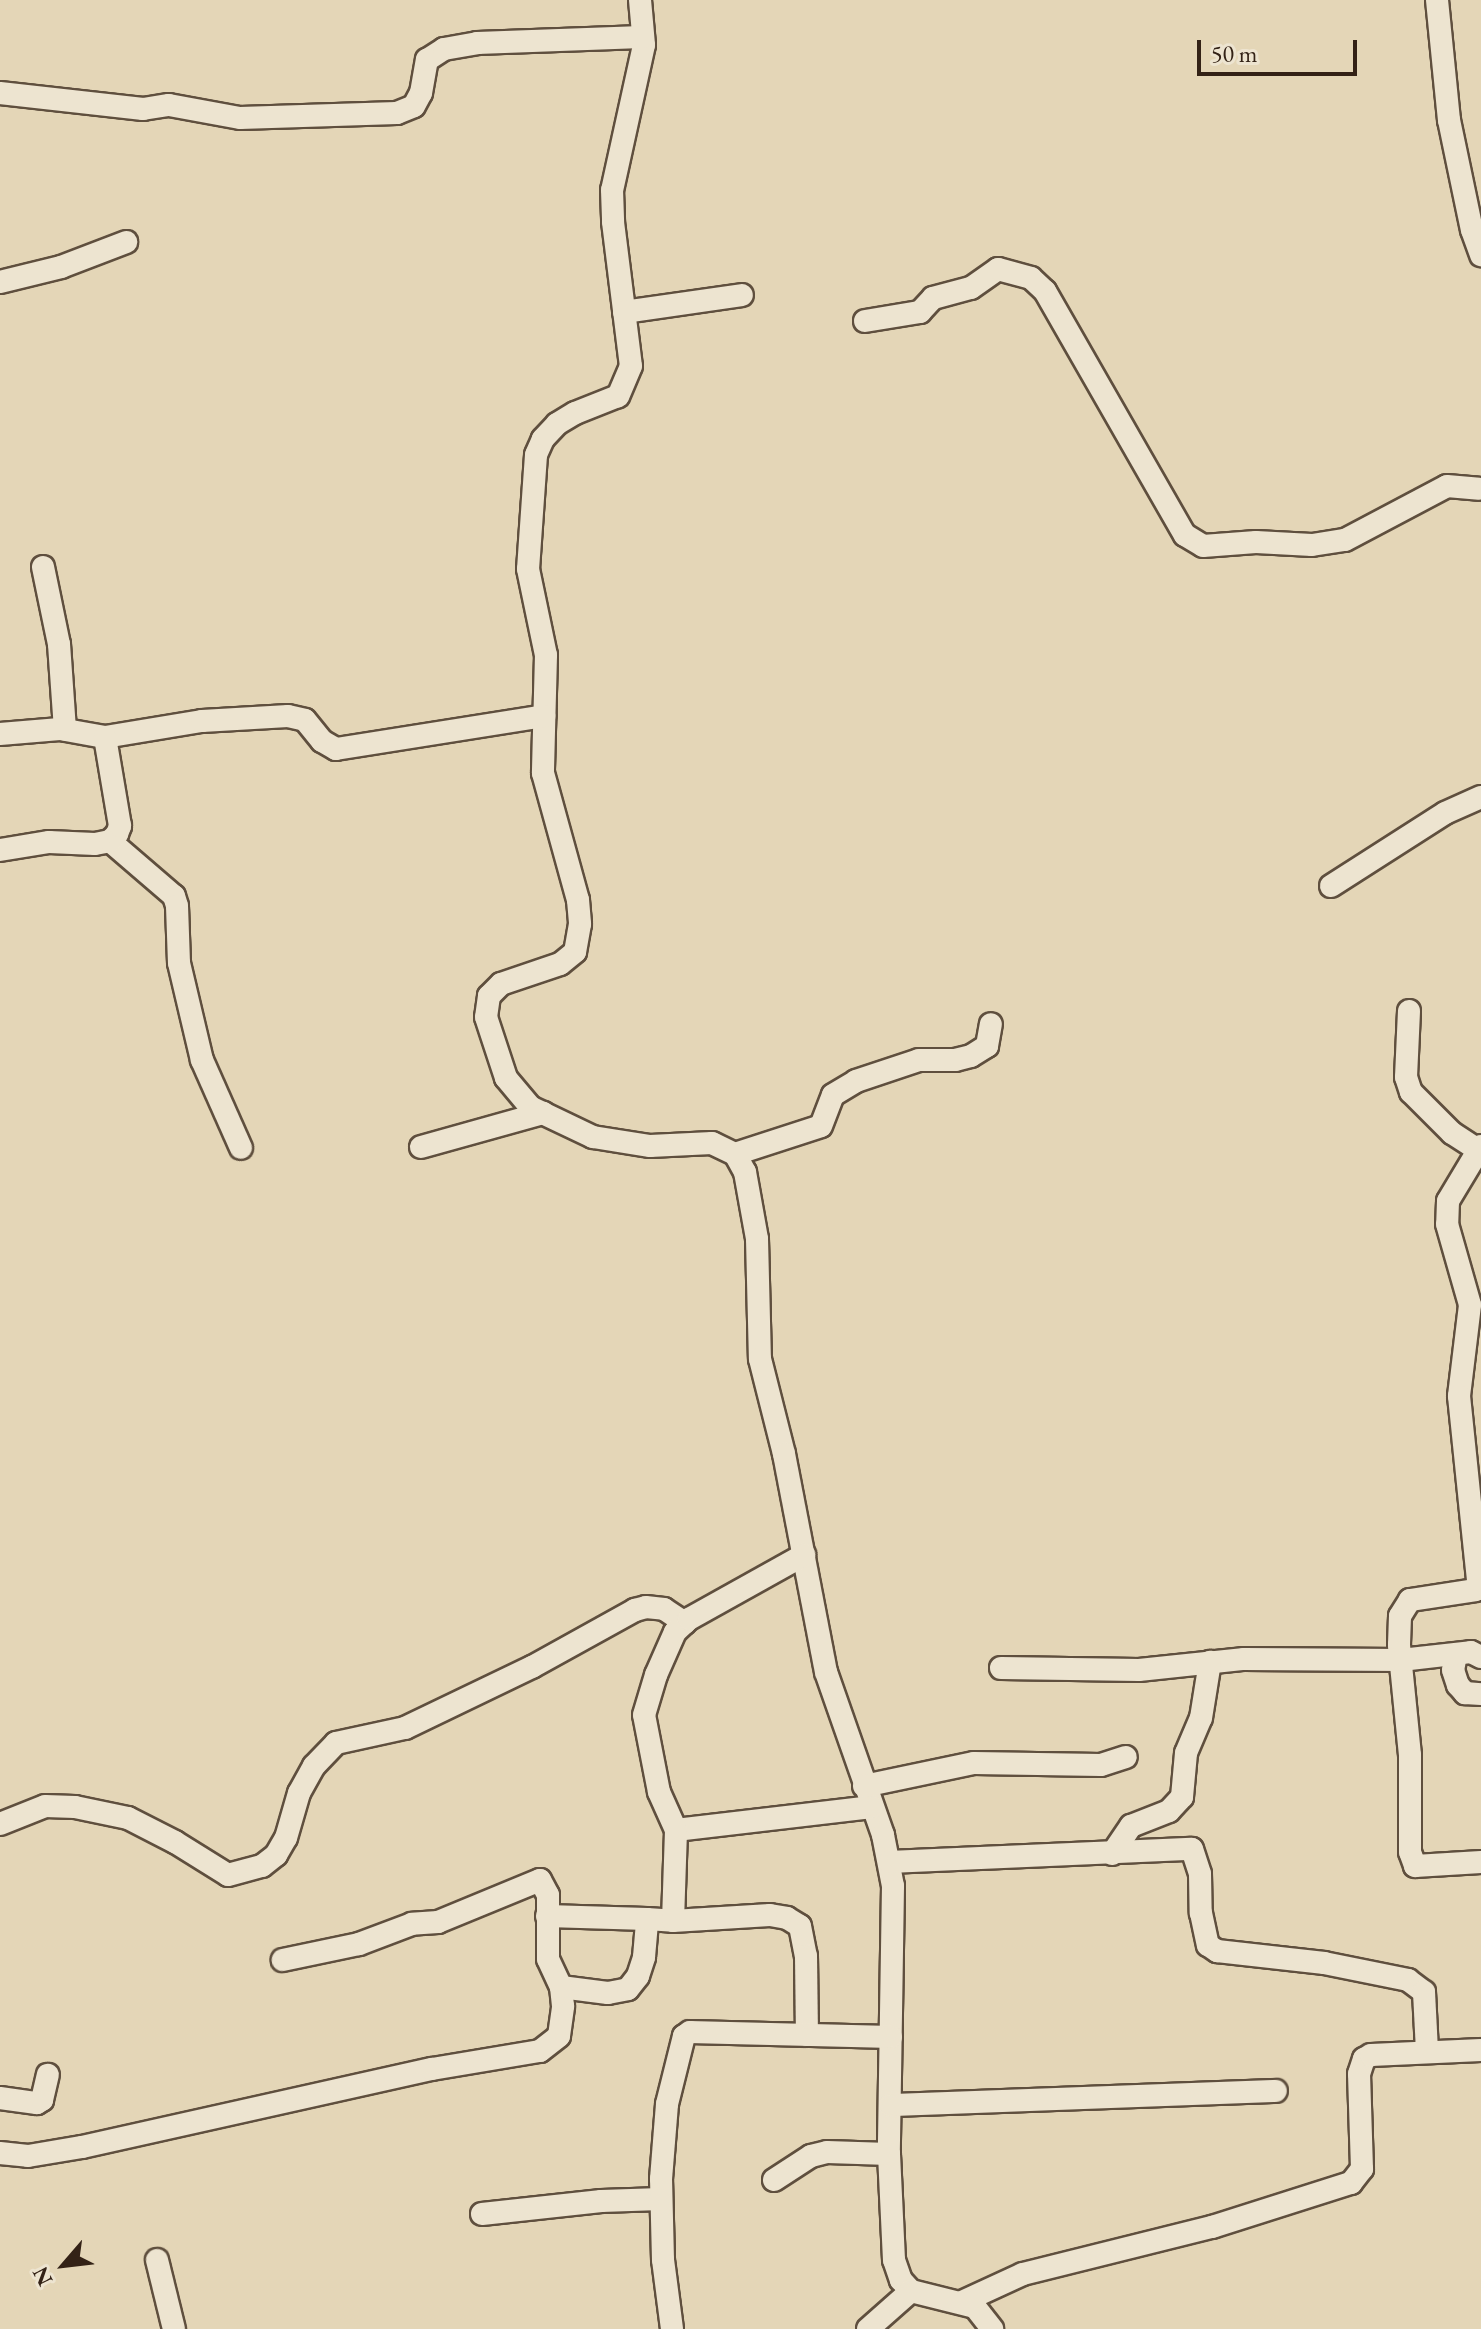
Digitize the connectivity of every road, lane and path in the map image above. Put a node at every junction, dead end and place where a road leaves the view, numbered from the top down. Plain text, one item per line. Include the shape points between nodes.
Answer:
1 (640, 0) edge
2 (1437, 0) edge
3 (642, 37) junction
4 (0, 93) edge
5 (126, 242) dead end
6 (1481, 255) edge
7 (0, 282) edge
8 (742, 295) dead end
9 (624, 312) junction
10 (865, 321) dead end
11 (1480, 484) edge
12 (43, 567) dead end
13 (544, 716) junction
14 (65, 730) junction
15 (0, 734) edge
16 (105, 737) junction
17 (1481, 797) edge
18 (110, 841) junction
19 (0, 850) edge
20 (1331, 886) dead end
21 (1409, 1011) dead end
22 (991, 1024) dead end
23 (543, 1113) junction
24 (421, 1147) dead end
25 (241, 1148) dead end
26 (1479, 1148) edge
27 (735, 1154) junction
28 (804, 1555) junction
29 (1478, 1594) edge
30 (685, 1623) junction
31 (1456, 1655) junction
32 (1481, 1657) edge
33 (1401, 1660) junction
34 (1210, 1662) junction
35 (1001, 1668) dead end
36 (1481, 1694) edge
37 (1126, 1757) dead end
38 (868, 1796) junction
39 (0, 1824) edge
40 (676, 1830) junction
41 (1112, 1854) junction
42 (889, 1862) junction
43 (1481, 1862) edge
44 (547, 1916) junction
45 (647, 1919) junction
46 (673, 1921) junction
47 (283, 1960) dead end
48 (561, 1987) junction
49 (807, 2035) junction
50 (891, 2037) junction
51 (1481, 2050) edge
52 (1427, 2051) junction
53 (48, 2075) dead end
54 (1276, 2091) dead end
55 (0, 2098) edge
56 (891, 2105) junction
57 (0, 2153) edge
58 (889, 2154) junction
59 (774, 2180) dead end
60 (661, 2199) junction
61 (482, 2214) dead end
62 (157, 2260) dead end
63 (911, 2291) junction
64 (962, 2302) junction
65 (174, 2329) edge
66 (672, 2329) edge
67 (868, 2329) edge
68 (992, 2329) edge

1 - 3 street
2 - 6 street via 1449,120
3 - 4 street via 444,49 427,60 414,106 397,113 240,118 169,105 143,109
3 - 9 street via 612,190
5 - 7 street via 61,267
8 - 9 street
9 - 13 street via 631,366 618,396 557,424 536,455 528,569 546,655
10 - 11 street via 920,312 933,298 971,288 998,269 1031,278 1045,291 1185,535 1203,546 1345,540 1447,486
12 - 14 street via 59,644
13 - 16 street via 350,748 328,746 305,720 288,716 202,721
13 - 23 street via 543,773 578,900 578,938 575,952 560,964 501,984 489,996 486,1017 506,1078 518,1096
14 - 15 street
14 - 16 street
16 - 18 street via 120,826
17 - 20 street via 1445,813
18 - 19 street
18 - 25 street via 174,896 179,963 202,1060
21 - 26 street via 1406,1077 1411,1092 1452,1133
22 - 27 street via 987,1046 971,1056 919,1060 856,1081 833,1095 821,1126
23 - 24 street
23 - 27 street via 593,1137 650,1146 712,1143
26 - 29 street via 1448,1201 1447,1224 1470,1305 1459,1396
27 - 28 street via 745,1172 756,1229 758,1349
28 - 30 street
28 - 38 street via 826,1672
29 - 33 street via 1410,1600 1400,1616
30 - 39 street via 664,1609 635,1610 405,1728 336,1743 314,1766 299,1793 286,1838 262,1866 228,1875 128,1818 75,1807 45,1806
30 - 40 street via 662,1658 644,1715 659,1792
31 - 32 street via 1471,1652
31 - 33 street
31 - 36 street via 1458,1685 1465,1693
33 - 34 street
33 - 43 street via 1410,1755 1410,1852 1415,1866
34 - 35 street via 1139,1670
34 - 41 street via 1201,1718 1186,1753 1182,1797 1169,1811 1131,1826
37 - 38 street via 1101,1765 974,1763
38 - 40 street
38 - 42 street
40 - 46 street
41 - 42 street
41 - 52 street via 1192,1849 1208,1945 1217,1951 1324,1963 1418,1986 1424,1992
42 - 50 street via 894,1917
44 - 45 street
44 - 47 street via 548,1895 543,1883 535,1880 438,1922 412,1924 359,1944
44 - 48 street via 548,1959
45 - 46 street
45 - 48 street via 644,1957 628,1989 608,1993
46 - 49 street via 770,1915 800,1926 806,1956
48 - 57 street via 559,2036 540,2051 432,2069 82,2147 28,2156
49 - 50 street
49 - 60 street via 684,2036 667,2104
50 - 56 street
51 - 52 street
52 - 64 street via 1371,2055 1362,2063 1362,2169 1351,2183 1212,2227 1023,2274
53 - 55 street via 37,2103
54 - 56 street
56 - 58 street
58 - 59 street via 827,2152
58 - 63 street via 891,2243 898,2273
60 - 61 street
60 - 66 street
62 - 65 street
63 - 64 street
63 - 67 street
64 - 68 street via 982,2312

